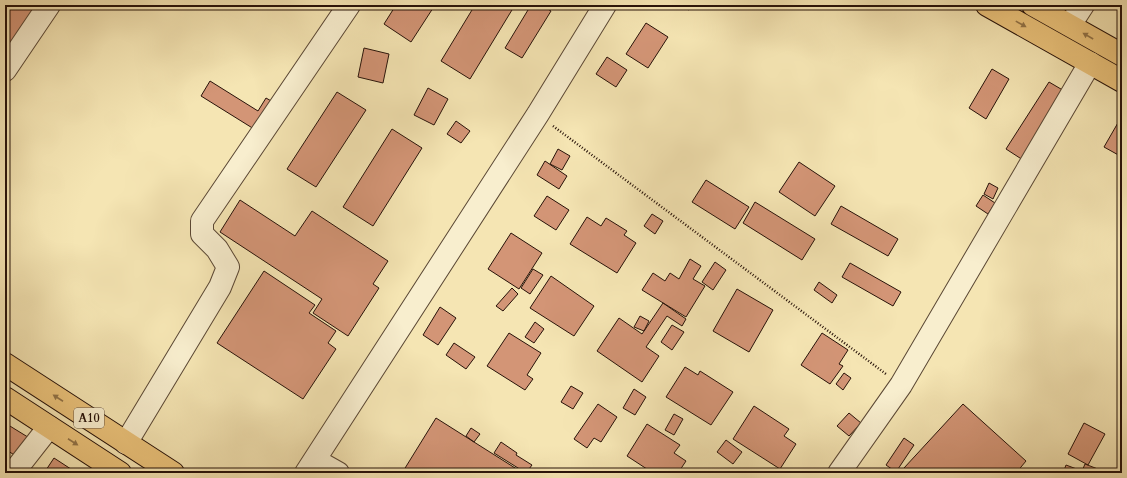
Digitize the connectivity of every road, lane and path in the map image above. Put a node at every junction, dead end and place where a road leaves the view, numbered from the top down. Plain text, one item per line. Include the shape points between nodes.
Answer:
1 (50, 5) edge
2 (349, 5) edge
3 (605, 5) edge
4 (987, 5) edge
5 (1033, 5) edge
6 (1083, 5) edge
7 (1070, 25) junction
8 (1122, 55) edge
9 (1090, 63) junction
10 (5, 70) edge
11 (1122, 81) edge
12 (538, 114) junction
13 (5, 364) edge
14 (901, 385) junction
15 (5, 398) edge
16 (49, 427) junction
17 (126, 443) junction
18 (311, 466) edge
19 (13, 473) edge
20 (120, 473) edge
21 (172, 473) edge
22 (338, 473) edge
23 (839, 473) edge

1 - 10 street
2 - 17 street via 202,222 202,234 217,249 228,267 220,287
3 - 12 street
4 -> 9 main road
5 - 7 main road
6 - 7 street
8 -> 7 main road
9 - 11 main road
9 - 14 street
12 - 14 path
12 - 18 street
17 -> 13 main road, A10
14 - 23 street
15 - 16 main road, A10
16 - 19 street
16 -> 20 main road, A10
17 - 21 main road, A10
18 - 22 street

